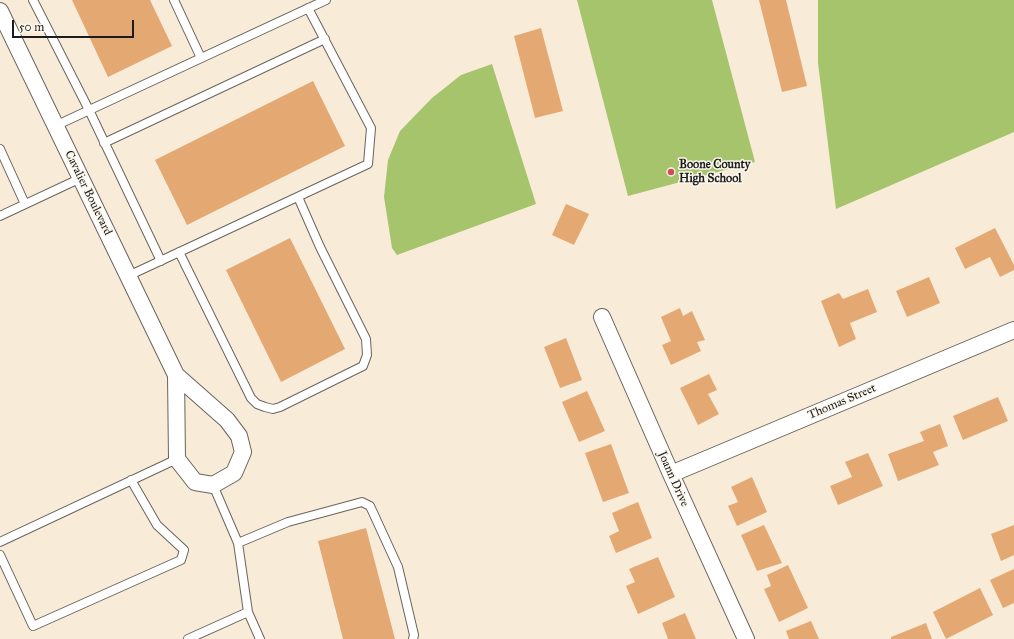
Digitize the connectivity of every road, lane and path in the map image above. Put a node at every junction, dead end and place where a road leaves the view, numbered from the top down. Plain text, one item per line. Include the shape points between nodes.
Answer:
1 (33, 0) edge
2 (174, 0) edge
3 (326, 0) edge
4 (308, 8) junction
5 (1, 16) edge
6 (325, 39) junction
7 (201, 58) junction
8 (88, 110) junction
9 (55, 126) junction
10 (104, 143) junction
11 (0, 149) edge
12 (3, 162) edge
13 (81, 178) junction
14 (298, 197) junction
15 (25, 204) junction
16 (0, 216) edge
17 (179, 252) junction
18 (161, 261) junction
19 (128, 276) junction
20 (602, 318) dead end
21 (1014, 330) edge
22 (176, 375) junction
23 (177, 458) junction
24 (671, 474) junction
25 (131, 480) junction
26 (213, 485) junction
27 (0, 542) edge
28 (238, 543) junction
29 (0, 555) edge
30 (248, 612) junction
31 (188, 639) edge
32 (260, 639) edge
33 (413, 639) edge
34 (746, 639) edge

1 - 8 lane
2 - 7 lane
3 - 4 lane
4 - 6 lane
4 - 7 lane
5 - 9 street, Cavalier Boulevard
6 - 10 lane
6 - 14 lane via 371,128 368,164
7 - 8 lane
8 - 9 lane
8 - 10 lane
9 - 13 street, Cavalier Boulevard
10 - 18 lane
11 - 12 lane
12 - 15 lane
13 - 15 lane
13 - 19 street, Cavalier Boulevard
14 - 17 lane
14 - 17 lane via 366,339 367,355 363,366 280,407 265,407 251,398
15 - 16 lane
17 - 18 lane
18 - 19 lane
19 - 22 street, Cavalier Boulevard
20 - 24 street, Joann Drive
21 - 24 street, Thomas Street
22 - 23 street, Cavalier Boulevard
22 - 26 street, Cavalier Boulevard via 227,420 239,436 243,452 234,473
23 - 25 lane
23 - 26 street via 195,482
24 - 34 street, Joann Drive
25 - 27 lane
25 - 29 lane via 157,525 184,550 181,560 33,626
26 - 28 lane
28 - 30 lane
28 - 33 lane via 288,522 362,502 370,506 398,568
30 - 31 lane
30 - 32 lane

